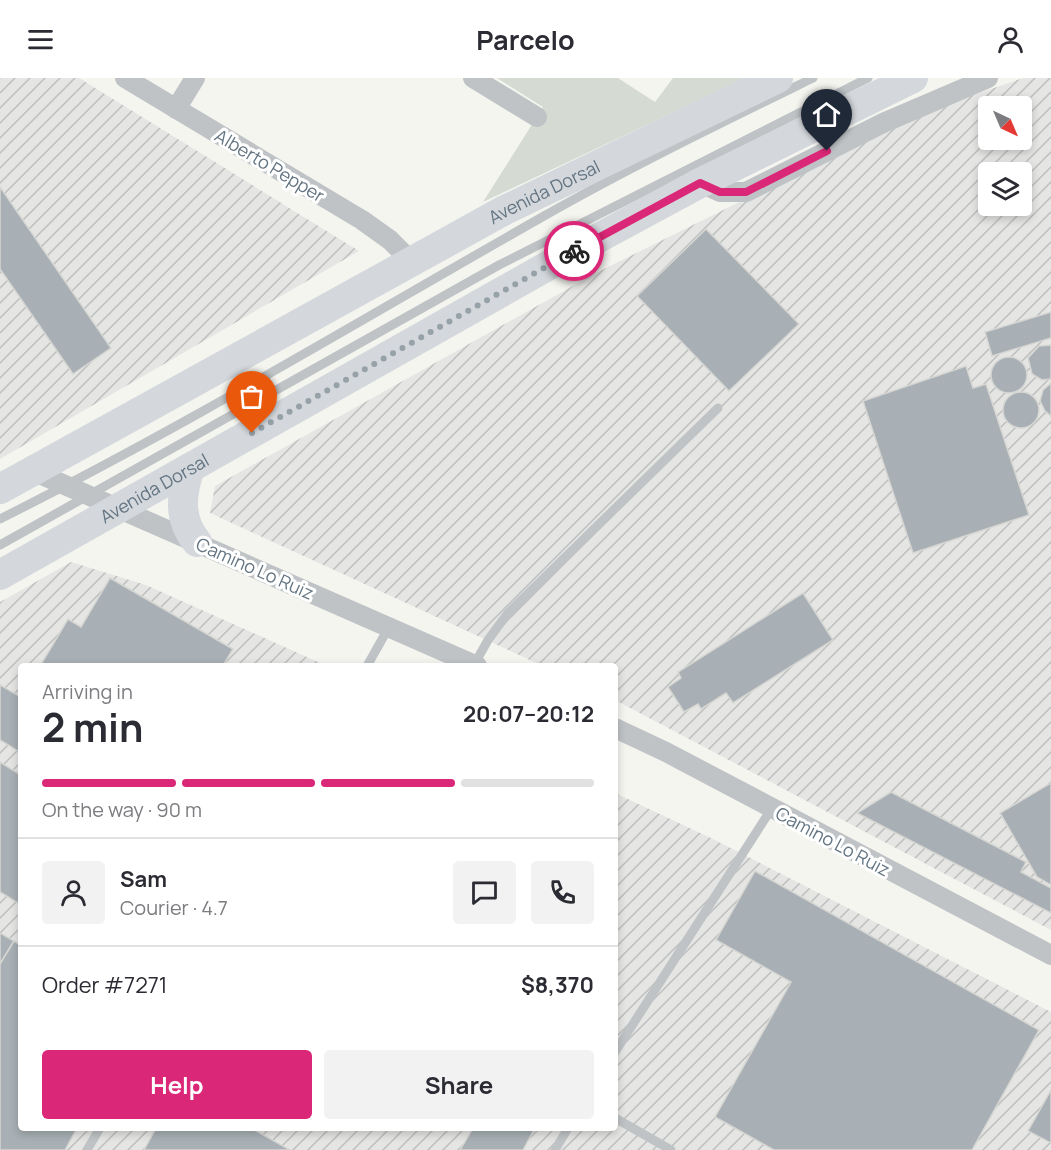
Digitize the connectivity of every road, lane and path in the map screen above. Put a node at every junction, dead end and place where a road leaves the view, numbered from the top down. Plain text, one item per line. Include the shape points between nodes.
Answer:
1 (195, 78) edge
2 (473, 78) edge
3 (778, 78) edge
4 (813, 78) edge
5 (868, 78) edge
6 (913, 78) edge
7 (988, 78) edge
8 (136, 81) edge
9 (176, 109) junction
10 (537, 117) dead end
11 (700, 183) junction
12 (410, 260) junction
13 (718, 408) dead end
14 (190, 468) junction
15 (33, 471) junction
16 (65, 485) junction
17 (0, 489) edge
18 (90, 495) junction
19 (119, 508) junction
20 (0, 519) edge
21 (196, 542) junction
22 (0, 545) edge
23 (0, 575) edge
24 (389, 627) junction
25 (369, 663) edge
26 (470, 663) edge
27 (476, 663) edge
28 (618, 730) edge
29 (772, 808) junction
30 (1051, 955) edge
31 (618, 1047) edge
32 (618, 1120) edge
33 (98, 1131) edge
34 (566, 1131) edge
35 (87, 1150) edge
36 (555, 1150) edge
37 (671, 1150) edge

1 - 9 street
2 - 10 street
3 - 12 main road, Avenida Dorsal
4 - 16 lane via 554,210 177,426
5 - 18 lane via 499,265
6 - 11 main road, Avenida Dorsal
7 - 11 street via 883,123 746,192 720,192
8 - 9 street, Alberto Pepper
9 - 12 street, Alberto Pepper via 362,220
11 - 14 main road, Avenida Dorsal
12 - 15 main road, Avenida Dorsal
13 - 27 lane via 508,613
14 - 19 main road, Avenida Dorsal
14 - 21 main road via 183,492 183,515
15 - 16 street, Camino Lo Ruiz
15 - 17 main road, Avenida Dorsal
16 - 18 street, Camino Lo Ruiz
16 - 20 lane
18 - 19 street, Camino Lo Ruiz
18 - 22 lane
19 - 21 street, Camino Lo Ruiz
19 - 23 main road, Avenida Dorsal
21 - 24 street, Camino Lo Ruiz
24 - 25 lane
24 - 26 street, Camino Lo Ruiz
28 - 29 street, Camino Lo Ruiz
29 - 30 street, Camino Lo Ruiz
29 - 31 lane
32 - 37 lane
33 - 35 lane
34 - 36 lane

